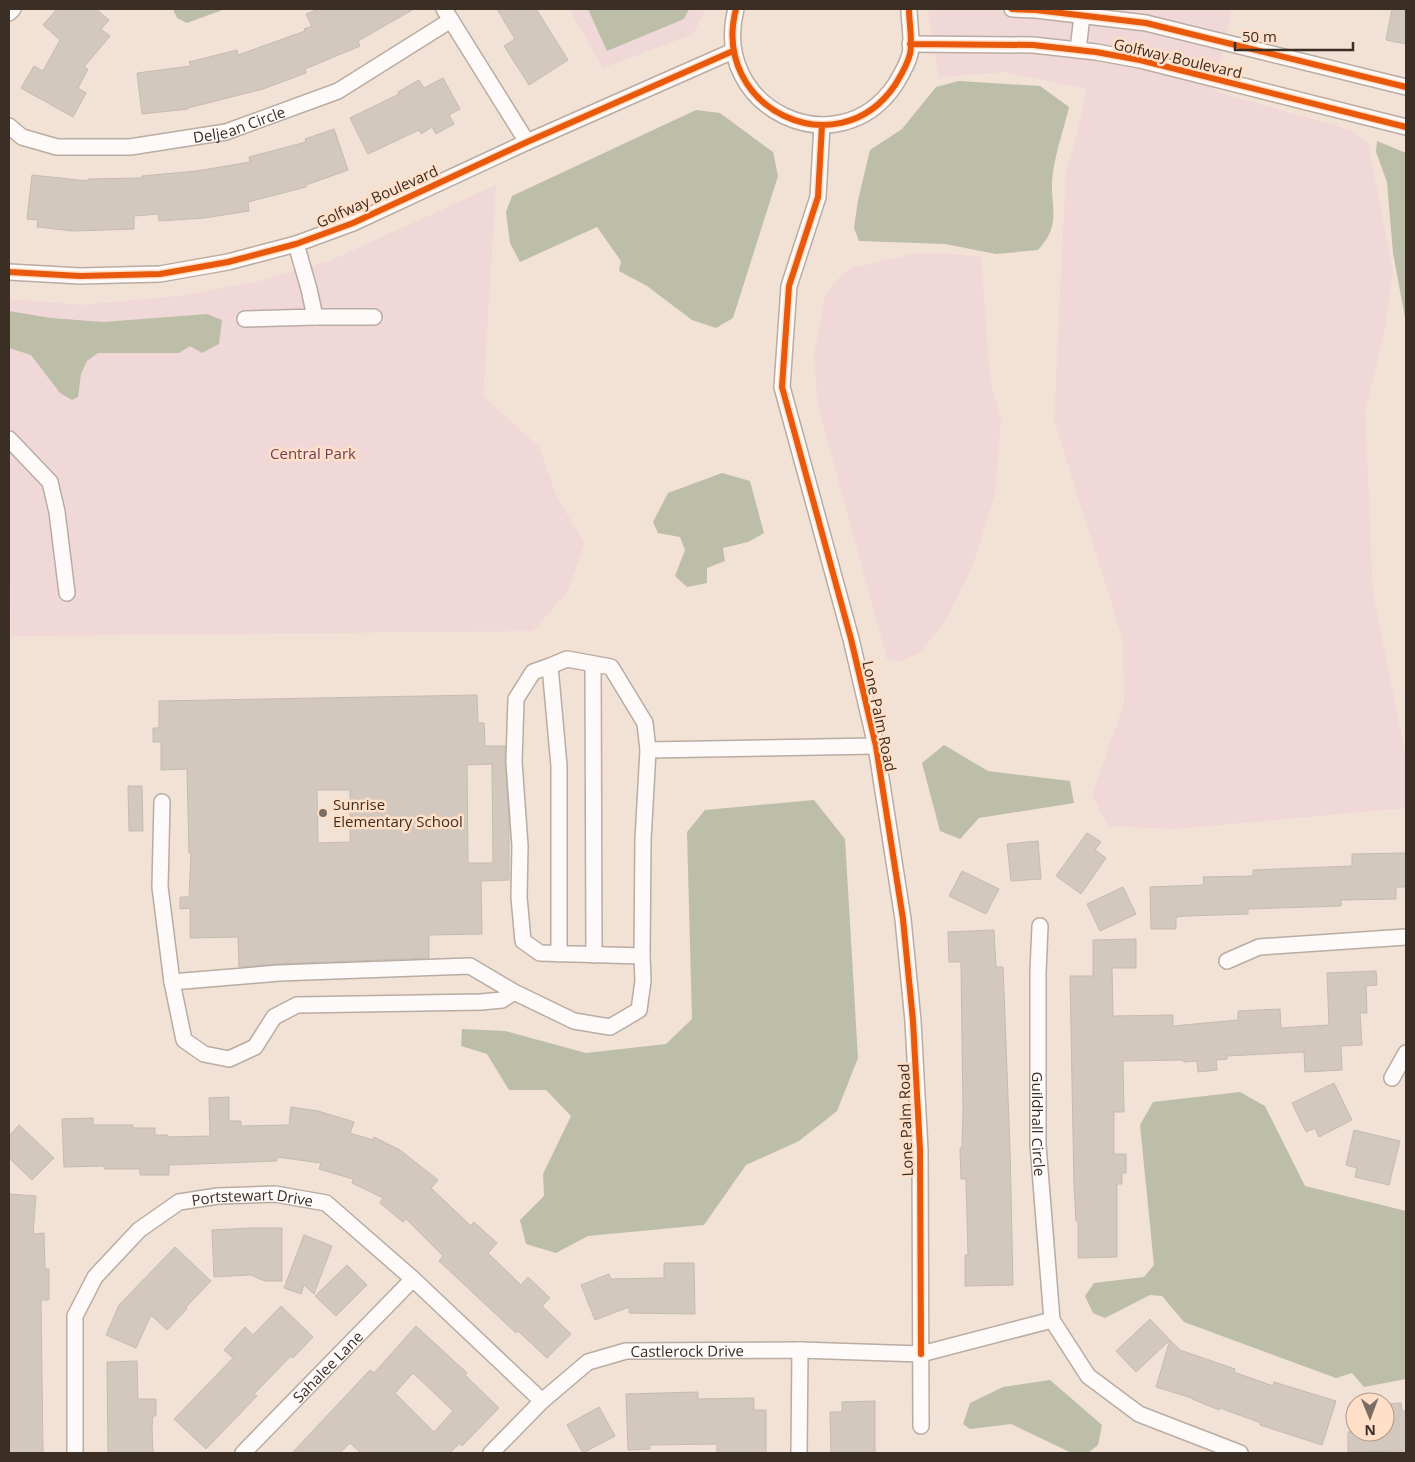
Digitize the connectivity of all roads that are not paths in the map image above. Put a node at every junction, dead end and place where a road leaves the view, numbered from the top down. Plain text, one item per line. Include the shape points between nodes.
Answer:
1 (13, 9) edge
2 (736, 9) edge
3 (909, 9) edge
4 (1012, 9) edge
5 (1064, 11) edge
6 (9, 13) edge
7 (1082, 13) edge
8 (448, 14) edge
9 (910, 44) junction
10 (1078, 50) junction
11 (733, 51) junction
12 (1406, 88) edge
13 (822, 125) junction
14 (9, 126) edge
15 (1406, 126) edge
16 (527, 142) junction
17 (296, 244) junction
18 (9, 272) edge
19 (374, 317) dead end
20 (316, 318) junction
21 (245, 319) dead end
22 (9, 439) edge
23 (67, 593) dead end
24 (593, 664) junction
25 (550, 666) junction
26 (876, 746) junction
27 (648, 750) junction
28 (162, 802) dead end
29 (1040, 926) dead end
30 (1406, 937) edge
31 (559, 954) junction
32 (594, 955) junction
33 (642, 956) junction
34 (1227, 961) dead end
35 (172, 982) junction
36 (514, 992) junction
37 (1406, 1053) edge
38 (1392, 1078) dead end
39 (413, 1279) junction
40 (1052, 1320) junction
41 (800, 1350) junction
42 (921, 1354) junction
43 (542, 1401) junction
44 (920, 1426) dead end
45 (75, 1453) edge
46 (243, 1453) edge
47 (491, 1453) edge
48 (799, 1453) edge
49 (1240, 1453) edge

1 - 6 street
2 - 11 street via 732,24
3 - 9 street
4 - 5 street, Golfway Boulevard
5 - 7 street, Golfway Boulevard
7 - 10 street
7 - 12 street, Golfway Boulevard via 1146,22
8 - 14 street, Deljean Circle via 338,91 226,132 130,147 57,147 22,137
8 - 16 street, Deljean Circle
9 - 10 street, Golfway Boulevard via 1033,45
9 - 13 street via 905,69 885,99 865,114 841,123
10 - 15 street, Golfway Boulevard via 1140,60
11 - 13 street via 739,72 764,104 787,118
11 - 16 street, Golfway Boulevard
13 - 26 street, Lone Palm Road via 818,197 789,286 782,387 851,639
16 - 17 street, Golfway Boulevard via 353,223
17 - 18 street, Golfway Boulevard via 228,262 160,274 80,276
17 - 20 street
19 - 20 street
20 - 21 street
22 - 23 street via 50,482
24 - 25 street via 567,659
24 - 27 street via 611,667 645,723
24 - 32 street
25 - 31 street via 558,766
25 - 31 street via 533,672 516,699 514,762 523,941 540,952
26 - 27 street
26 - 42 street, Lone Palm Road via 903,919 913,1021 920,1150
27 - 33 street
28 - 35 street via 160,887
29 - 40 street, Guildhall Circle via 1038,1146
30 - 34 street via 1258,947
31 - 32 street
32 - 33 street
33 - 36 street via 639,1010 610,1027 574,1021
35 - 36 street via 279,972 470,966
35 - 36 street via 184,1040 204,1054 229,1059 255,1047 274,1017 297,1005 481,1002 502,1000
37 - 38 street
39 - 43 street, Portstewart Drive
39 - 45 street, Portstewart Drive via 326,1203 275,1194 218,1196 179,1202 139,1230 95,1277 75,1316
39 - 46 street, Sahalee Lane
40 - 42 street
40 - 49 street, Guildhall Circle via 1088,1376 1139,1414
41 - 42 street, Castlerock Drive
41 - 43 street, Castlerock Drive via 626,1351 588,1362
41 - 48 street
42 - 44 street, Lone Palm Road
43 - 47 street, Castlerock Drive

